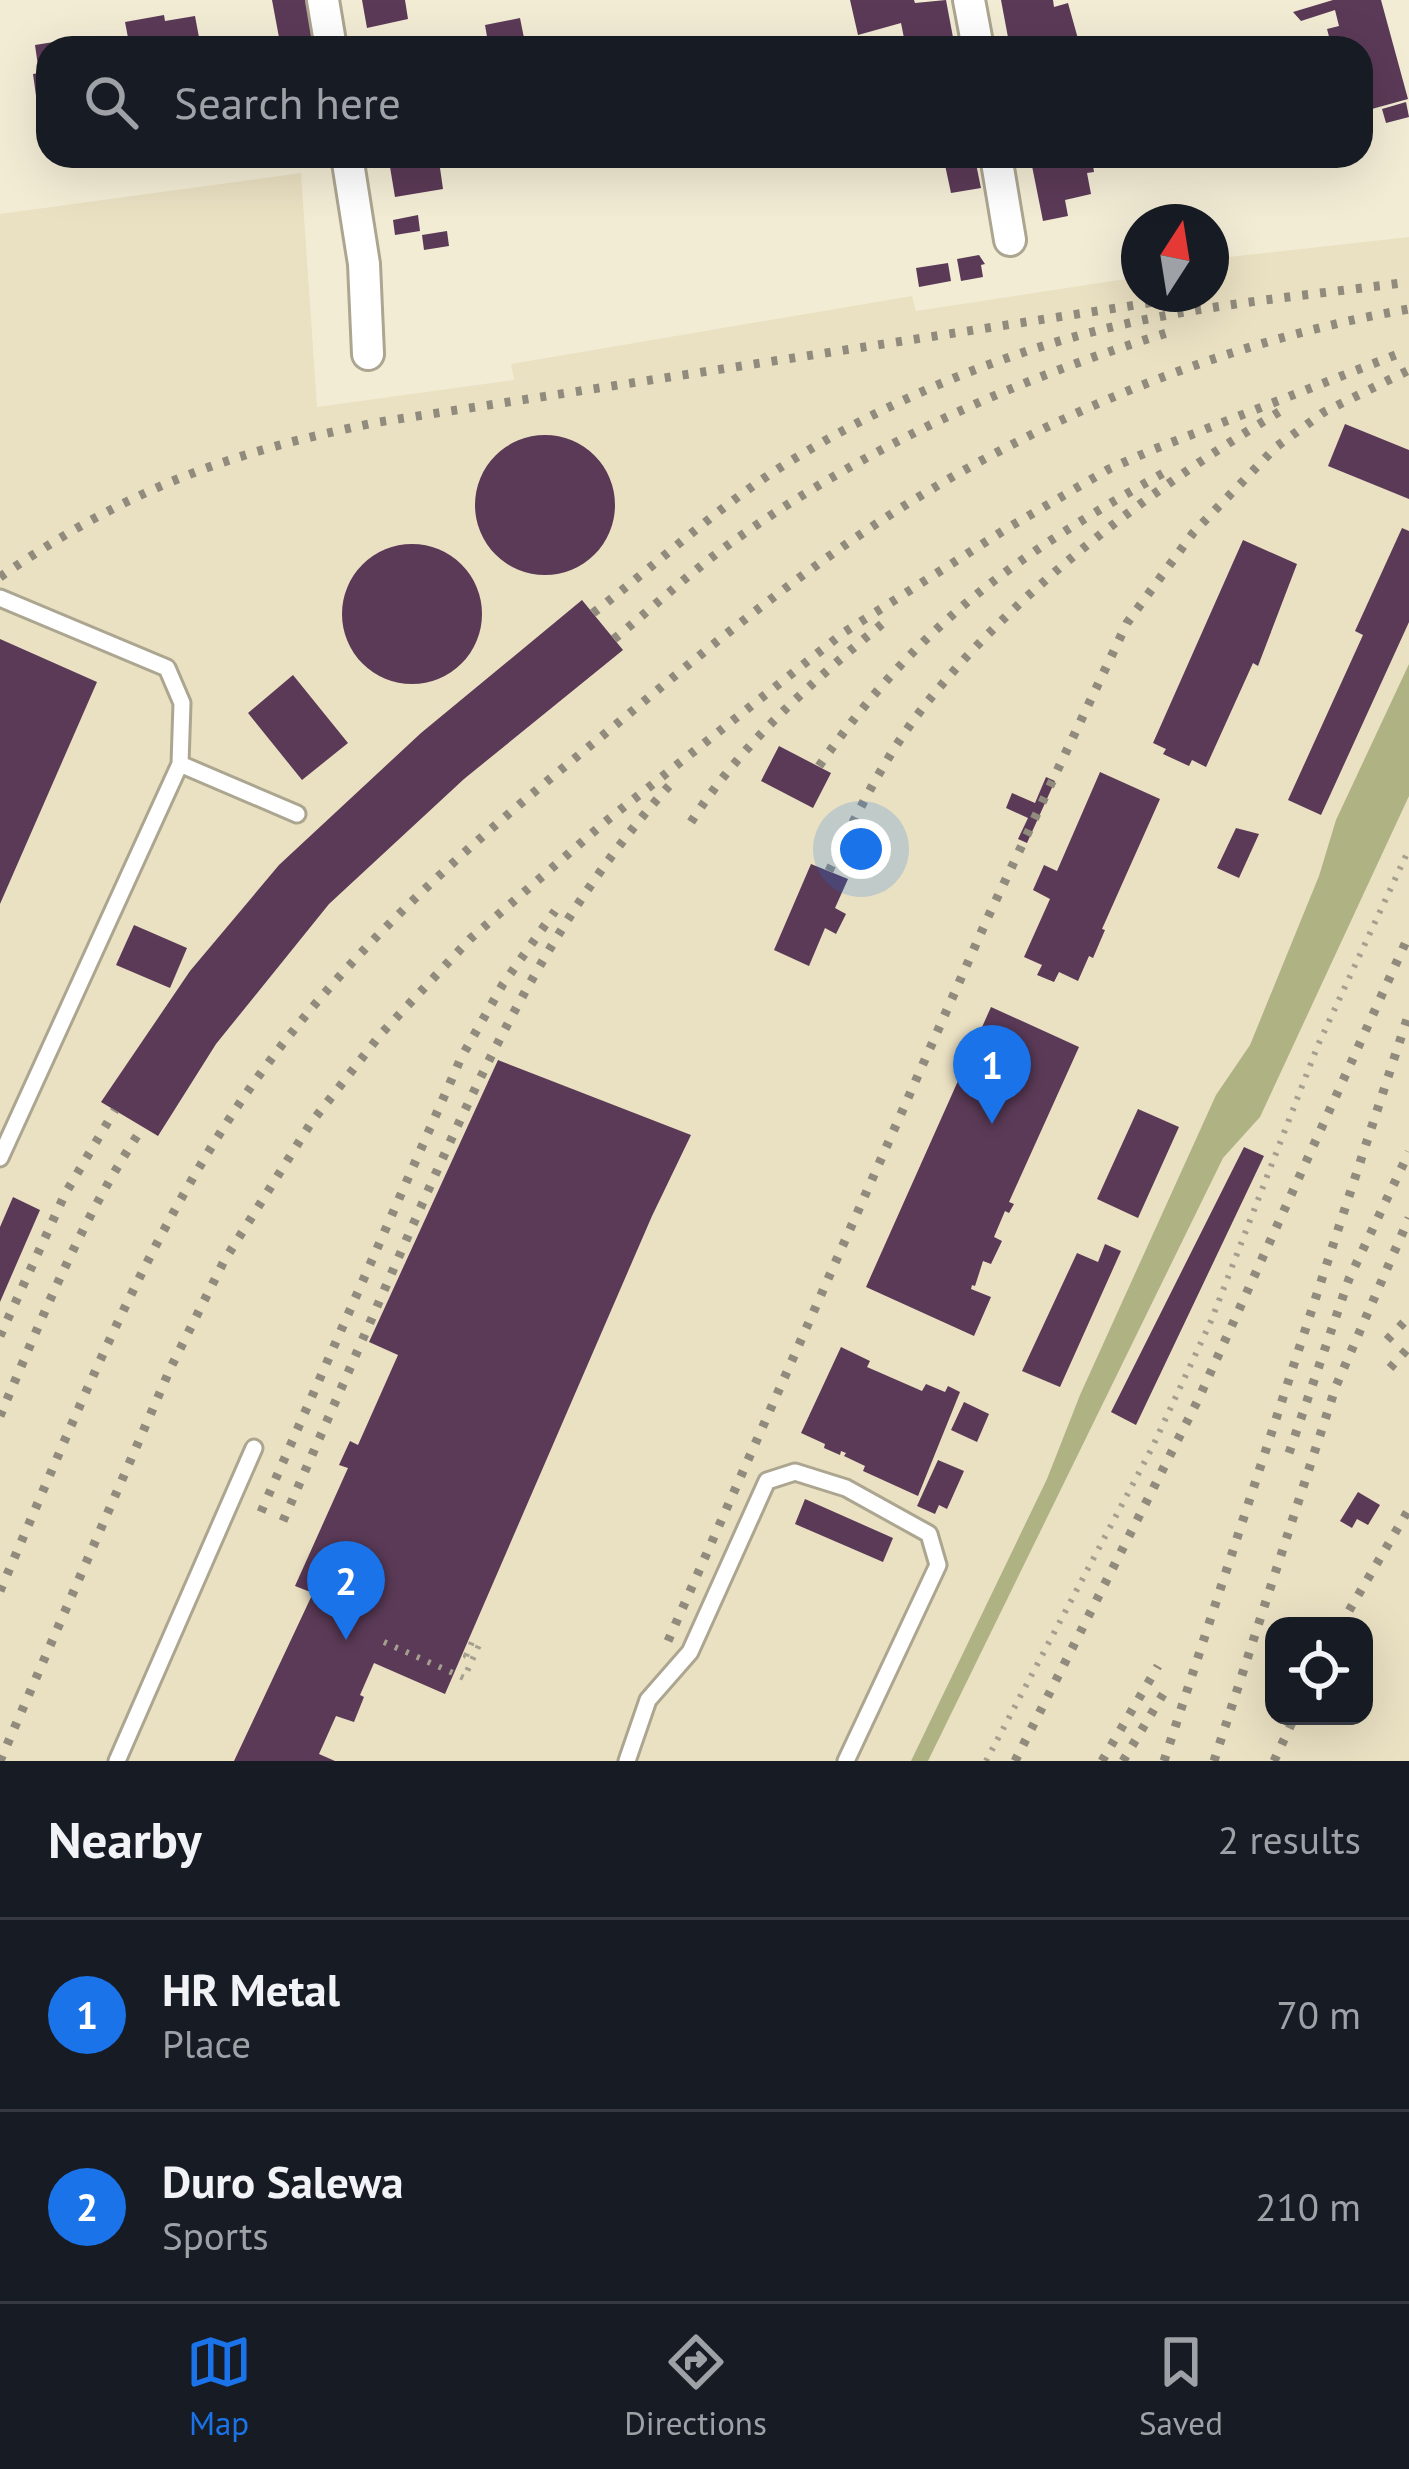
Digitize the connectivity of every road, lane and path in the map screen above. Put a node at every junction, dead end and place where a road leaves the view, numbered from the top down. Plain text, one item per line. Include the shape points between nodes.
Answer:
1 (323, 0) edge
2 (969, 0) edge
3 (329, 36) edge
4 (976, 36) edge
5 (349, 168) edge
6 (998, 168) edge
7 (1010, 240) dead end
8 (368, 354) dead end
9 (0, 598) edge
10 (180, 764) junction
11 (297, 814) dead end
12 (1409, 849) edge
13 (4, 1136) edge
14 (0, 1158) edge
15 (254, 1448) dead end
16 (384, 1642) dead end
17 (472, 1659) dead end
18 (117, 1761) edge
19 (628, 1761) edge
20 (847, 1761) edge
21 (986, 1761) edge

1 - 3 street
2 - 4 street
5 - 8 street
6 - 7 street
9 - 10 lane via 167,668 182,703
10 - 11 lane
10 - 13 lane
12 - 21 path via 1318,1045 1211,1321
13 - 14 lane
15 - 18 lane
16 - 17 path via 464,1678
19 - 20 lane via 648,1700 690,1652 767,1481 795,1472 846,1488 929,1534 938,1565

